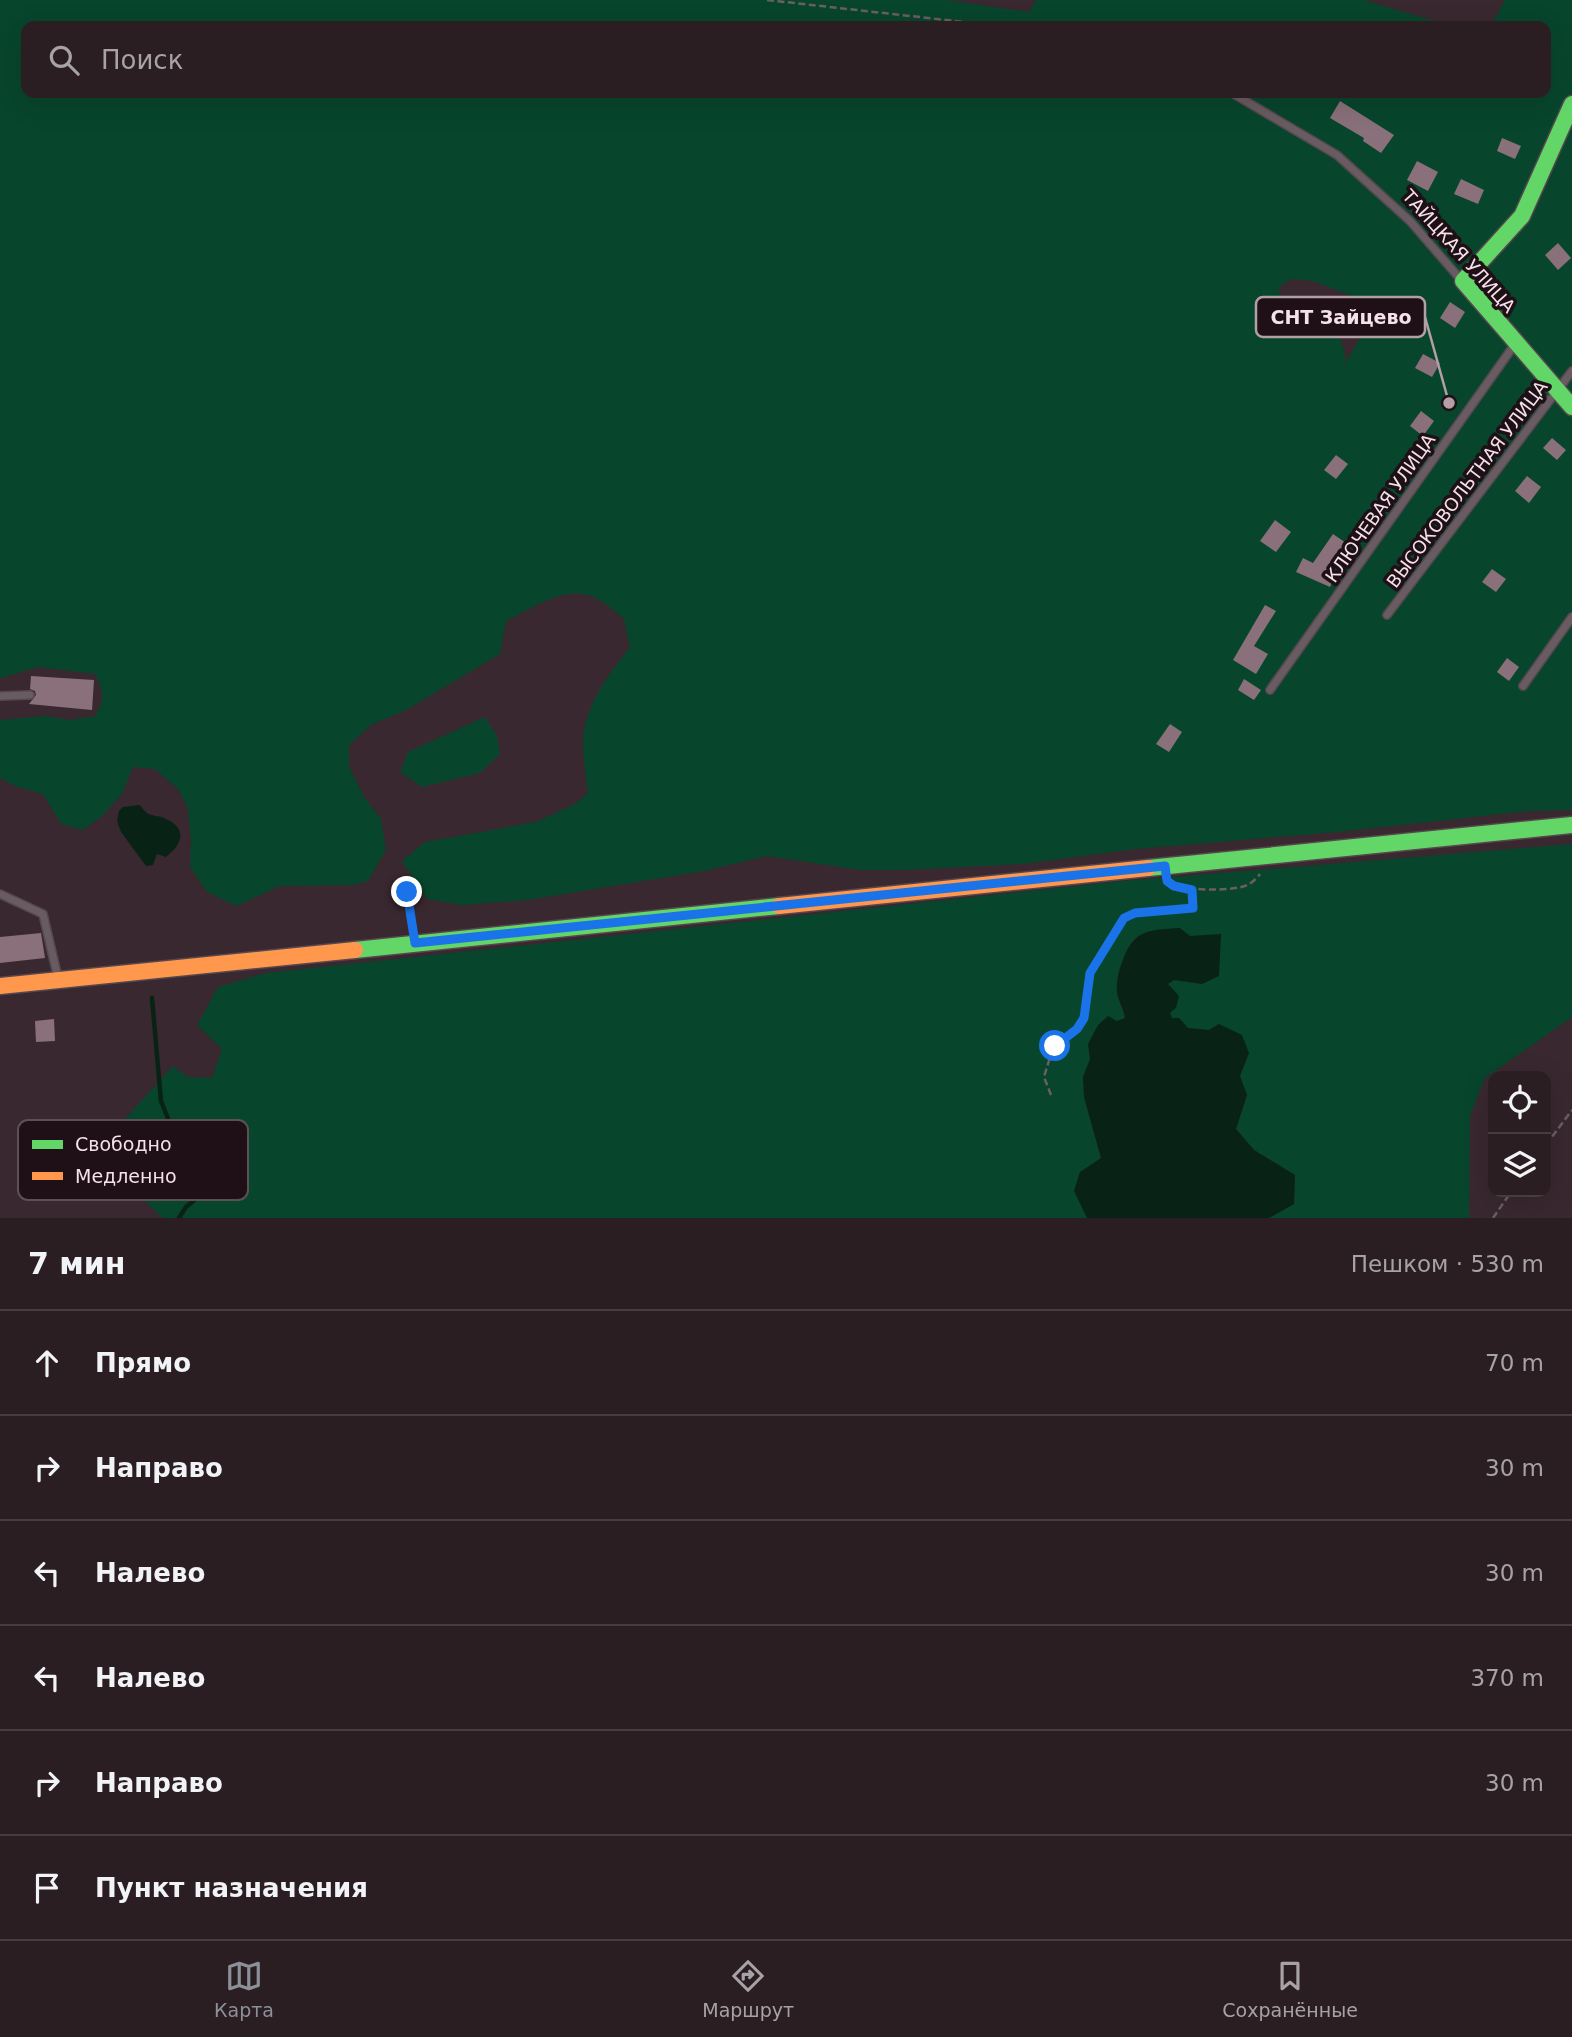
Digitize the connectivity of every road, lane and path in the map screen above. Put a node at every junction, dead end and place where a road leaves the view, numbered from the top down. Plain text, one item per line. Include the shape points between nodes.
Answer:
1 (767, 0) edge
2 (955, 21) edge
3 (1240, 98) edge
4 (1572, 104) edge
5 (1463, 281) junction
6 (1515, 343) junction
7 (1572, 371) edge
8 (1558, 391) junction
9 (1572, 407) edge
10 (1387, 615) dead end
11 (1572, 617) edge
12 (1523, 686) dead end
13 (1270, 690) dead end
14 (30, 695) dead end
15 (0, 696) edge
16 (1572, 825) edge
17 (1266, 855) junction
18 (1165, 866) junction
19 (1192, 890) junction
20 (407, 892) dead end
21 (0, 894) edge
22 (415, 943) junction
23 (58, 979) junction
24 (0, 986) edge
25 (1051, 1095) dead end
26 (1572, 1110) edge
27 (1551, 1138) edge
28 (1508, 1197) edge
29 (1493, 1218) edge

1 - 2 path
3 - 5 lane, ТАЙЦКАЯ УЛИЦА via 1337,155 1410,221
4 - 5 street via 1522,216
5 - 6 street, ТАЙЦКАЯ УЛИЦА
6 - 8 street, ТАЙЦКАЯ УЛИЦА
6 - 13 lane, КЛЮЧЕВАЯ УЛИЦА
7 - 8 lane, ВЫСОКОВОЛЬТНАЯ УЛИЦА
8 - 9 street, ТАЙЦКАЯ УЛИЦА
8 - 10 lane, ВЫСОКОВОЛЬТНАЯ УЛИЦА
11 - 12 lane
14 - 15 lane
16 - 17 street
17 - 18 street
17 - 19 path via 1267,864 1247,886
18 - 19 path via 1167,881
18 - 22 street
19 - 25 path via 1193,908 1135,913 1124,918 1114,932 1090,973 1084,1018 1055,1046 1044,1077
20 - 22 path
21 - 23 lane via 43,914
22 - 23 street
23 - 24 street
26 - 27 path
28 - 29 path

